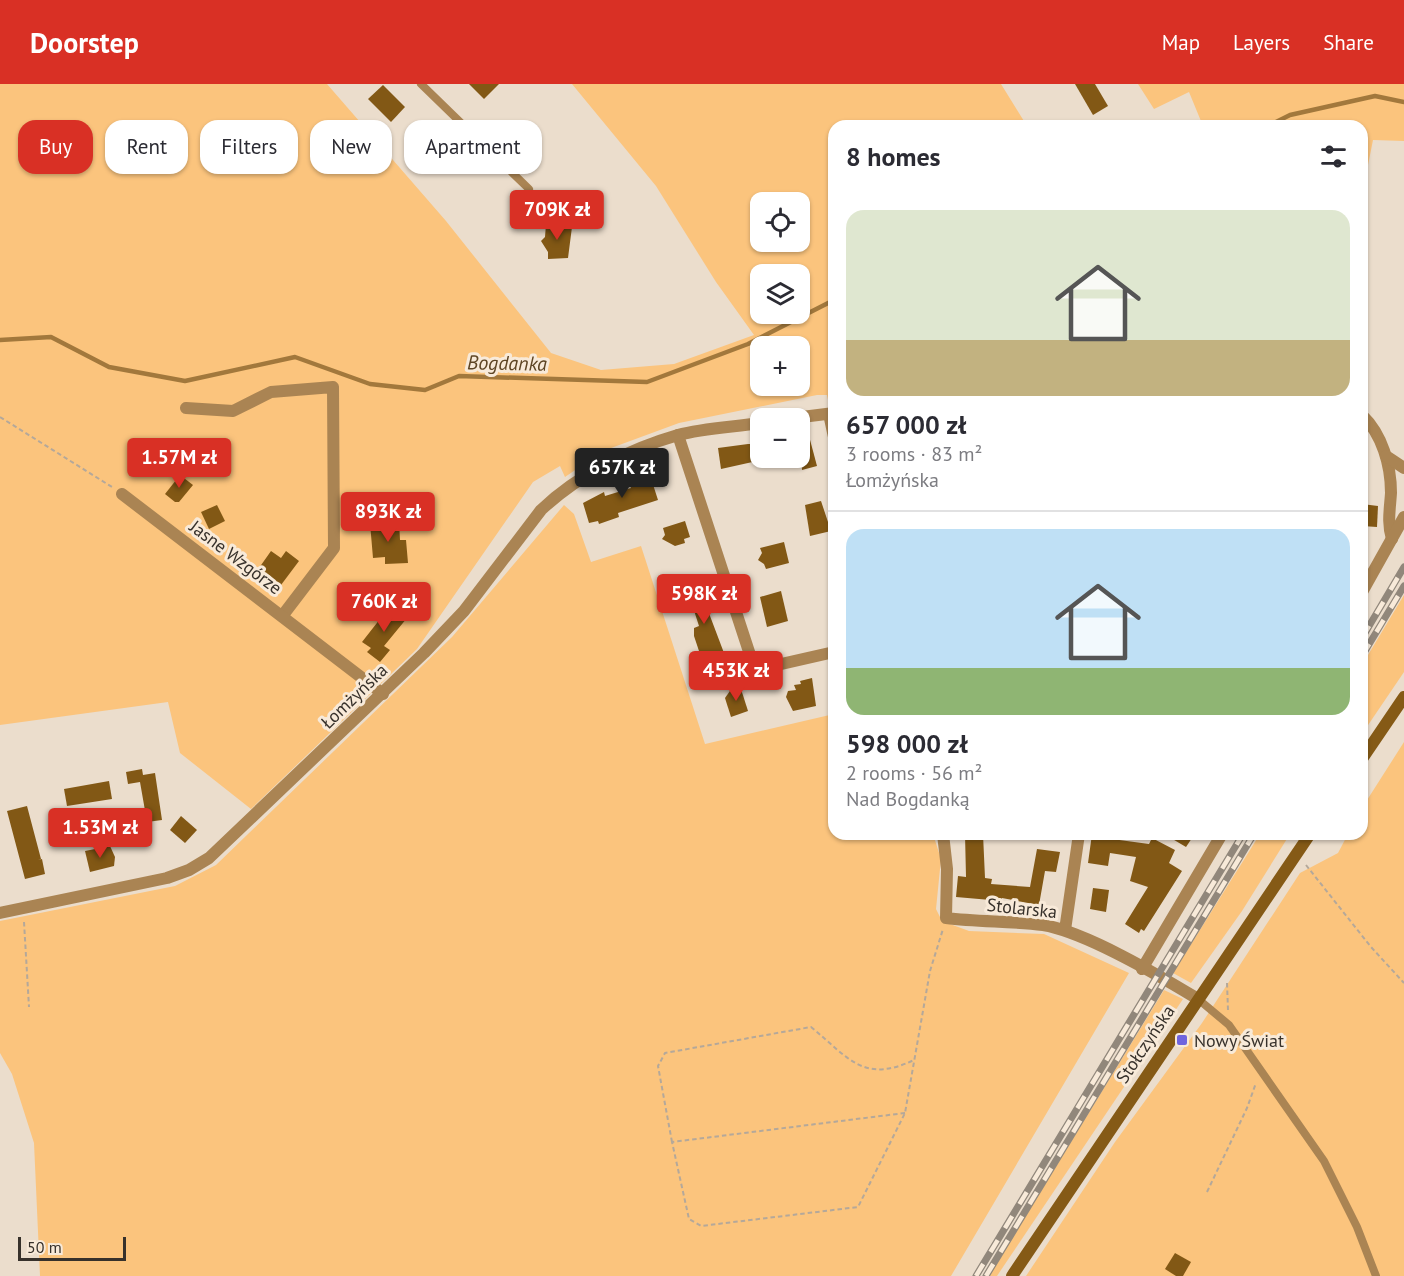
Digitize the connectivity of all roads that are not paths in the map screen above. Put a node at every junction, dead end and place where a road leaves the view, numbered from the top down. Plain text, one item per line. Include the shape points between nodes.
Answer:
1 (421, 84) edge
2 (529, 189) dead end
3 (186, 408) dead end
4 (828, 413) edge
5 (810, 416) edge
6 (750, 424) edge
7 (1368, 424) edge
8 (678, 435) junction
9 (1386, 456) junction
10 (1404, 468) edge
11 (122, 494) road end
12 (1404, 517) edge
13 (1392, 539) junction
14 (1368, 581) edge
15 (283, 615) junction
16 (828, 653) edge
17 (383, 694) junction
18 (1404, 698) edge
19 (1368, 750) edge
20 (943, 840) edge
21 (1078, 840) edge
22 (1218, 840) edge
23 (1306, 840) edge
24 (0, 913) edge
25 (1065, 930) junction
26 (1142, 969) junction
27 (1198, 999) junction
28 (1012, 1276) edge
29 (1376, 1276) edge

1 - 2 lane
3 - 15 street via 233,411 271,392 333,387 334,548
4 - 5 street
6 - 8 street, Łomżyńska
7 - 9 street
8 - 16 street via 756,670
8 - 17 street, Łomżyńska via 612,461 556,496 464,611
9 - 10 street
9 - 13 street
11 - 15 street, Jasne Wzgórze
12 - 13 street
13 - 14 street
15 - 17 street, Jasne Wzgórze
17 - 24 street, Łomżyńska via 233,837 189,870
18 - 19 street
20 - 25 street, Stolarska via 946,918
21 - 25 street
22 - 26 street
23 - 27 street, Stołczyńska
25 - 26 street, Stolarska
26 - 27 street, Stolarska
27 - 28 street, Stołczyńska
27 - 29 lane via 1229,1024 1324,1161

